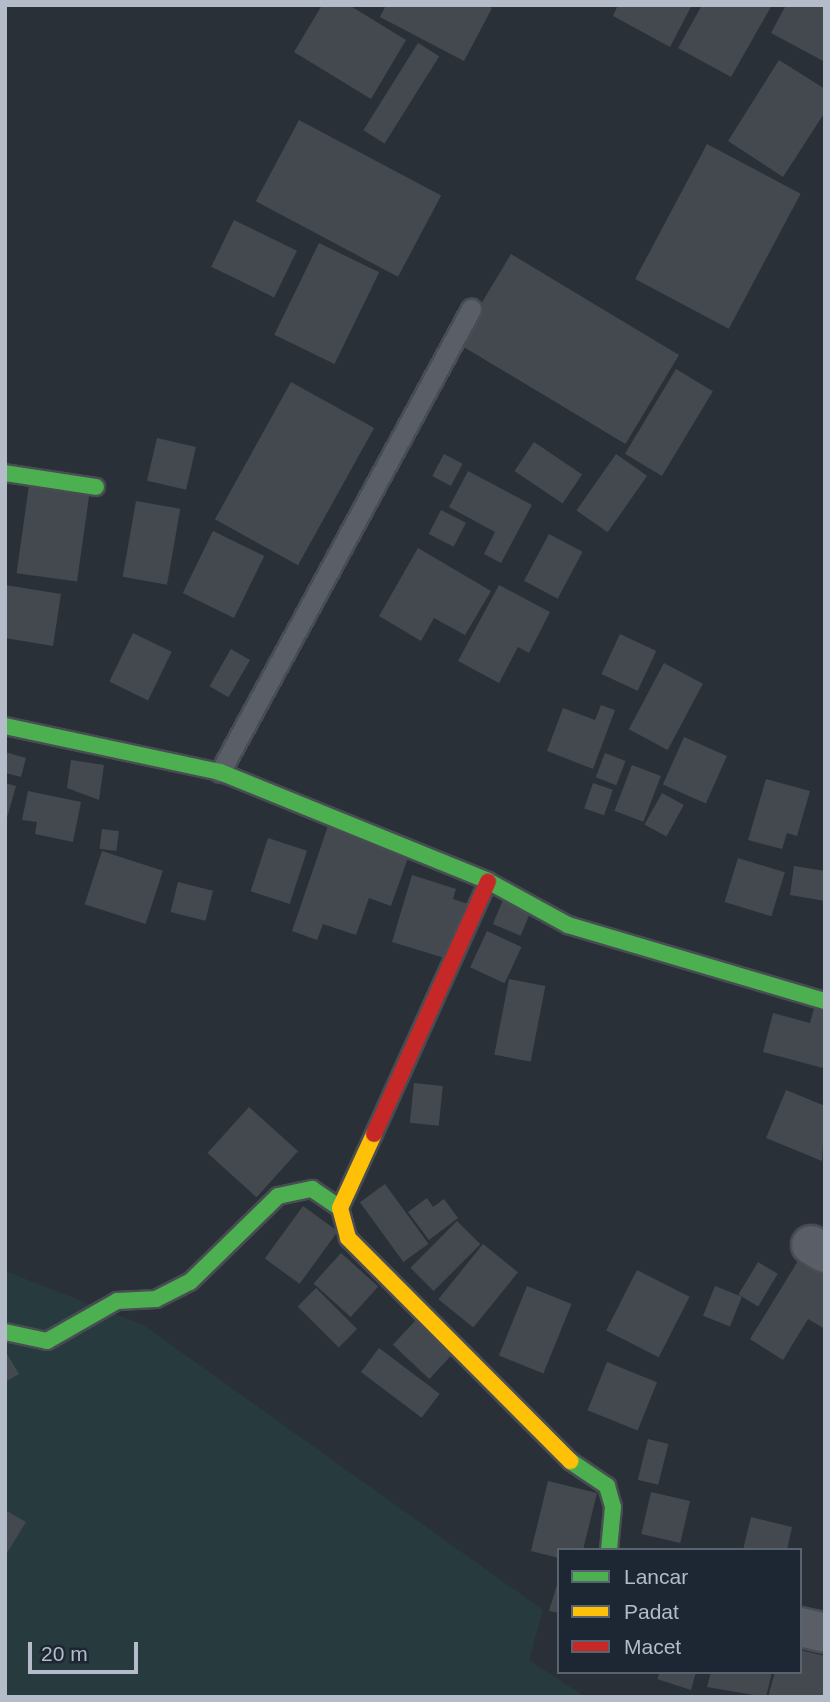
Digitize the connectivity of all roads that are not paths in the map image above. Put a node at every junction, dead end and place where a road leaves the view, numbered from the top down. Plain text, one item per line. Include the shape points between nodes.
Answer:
1 (471, 309) dead end
2 (5, 473) edge
3 (96, 487) dead end
4 (5, 726) edge
5 (220, 772) junction
6 (488, 881) junction
7 (825, 1001) edge
8 (340, 1208) junction
9 (5, 1332) edge
10 (608, 1548) edge
11 (802, 1627) edge
12 (825, 1633) edge

1 - 5 lane
2 - 3 street
4 - 5 street
5 - 6 street
6 - 7 street via 568,925
6 - 8 street
8 - 9 street via 313,1189 289,1191 190,1282 156,1299 117,1301 47,1341
8 - 10 street via 348,1238 553,1450 607,1486 613,1507
11 - 12 street

